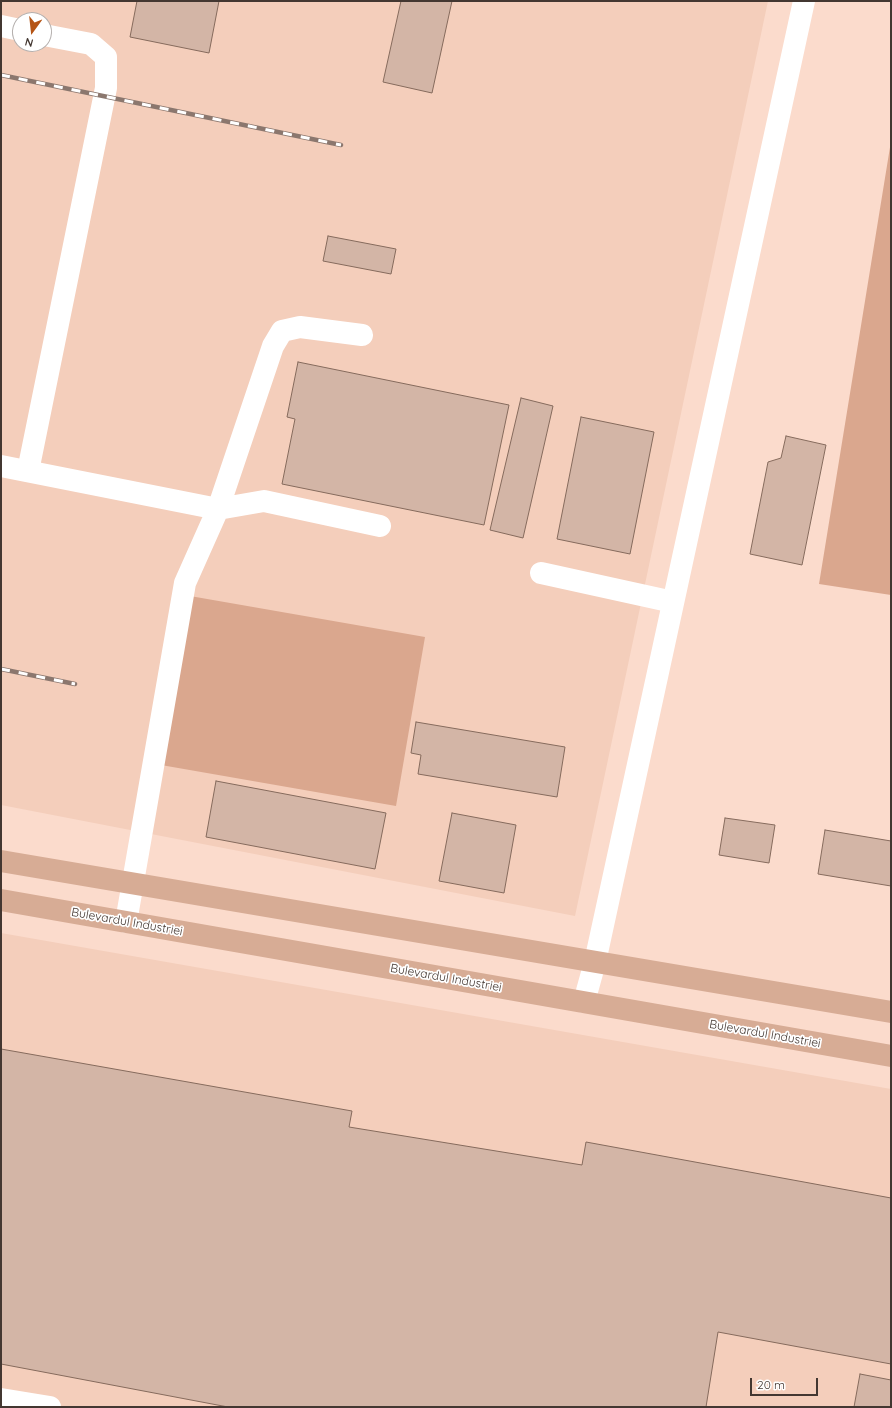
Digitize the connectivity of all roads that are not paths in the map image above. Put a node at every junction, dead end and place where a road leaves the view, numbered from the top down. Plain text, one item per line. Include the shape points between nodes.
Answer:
1 (804, 1) edge
2 (1, 26) edge
3 (12, 28) edge
4 (52, 37) edge
5 (362, 335) dead end
6 (1, 466) edge
7 (28, 471) junction
8 (218, 509) junction
9 (380, 526) dead end
10 (541, 573) dead end
11 (673, 602) junction
12 (1, 861) edge
13 (132, 884) junction
14 (1, 900) edge
15 (126, 922) junction
16 (595, 962) junction
17 (584, 1002) junction
18 (891, 1012) edge
19 (891, 1056) edge
20 (1, 1399) edge
21 (50, 1407) edge

1 - 11 street
2 - 3 street
4 - 7 street via 91,44 106,57 106,88
5 - 8 street via 300,327 282,331 274,346
6 - 7 street
7 - 8 street
8 - 9 street via 264,502
8 - 13 street via 185,583
10 - 11 street
11 - 16 street
12 - 13 main road
13 - 15 street
13 - 16 main road
14 - 15 main road, Bulevardul Industriei
15 - 17 main road, Bulevardul Industriei
16 - 17 street
16 - 18 main road
17 - 19 main road, Bulevardul Industriei
20 - 21 street

